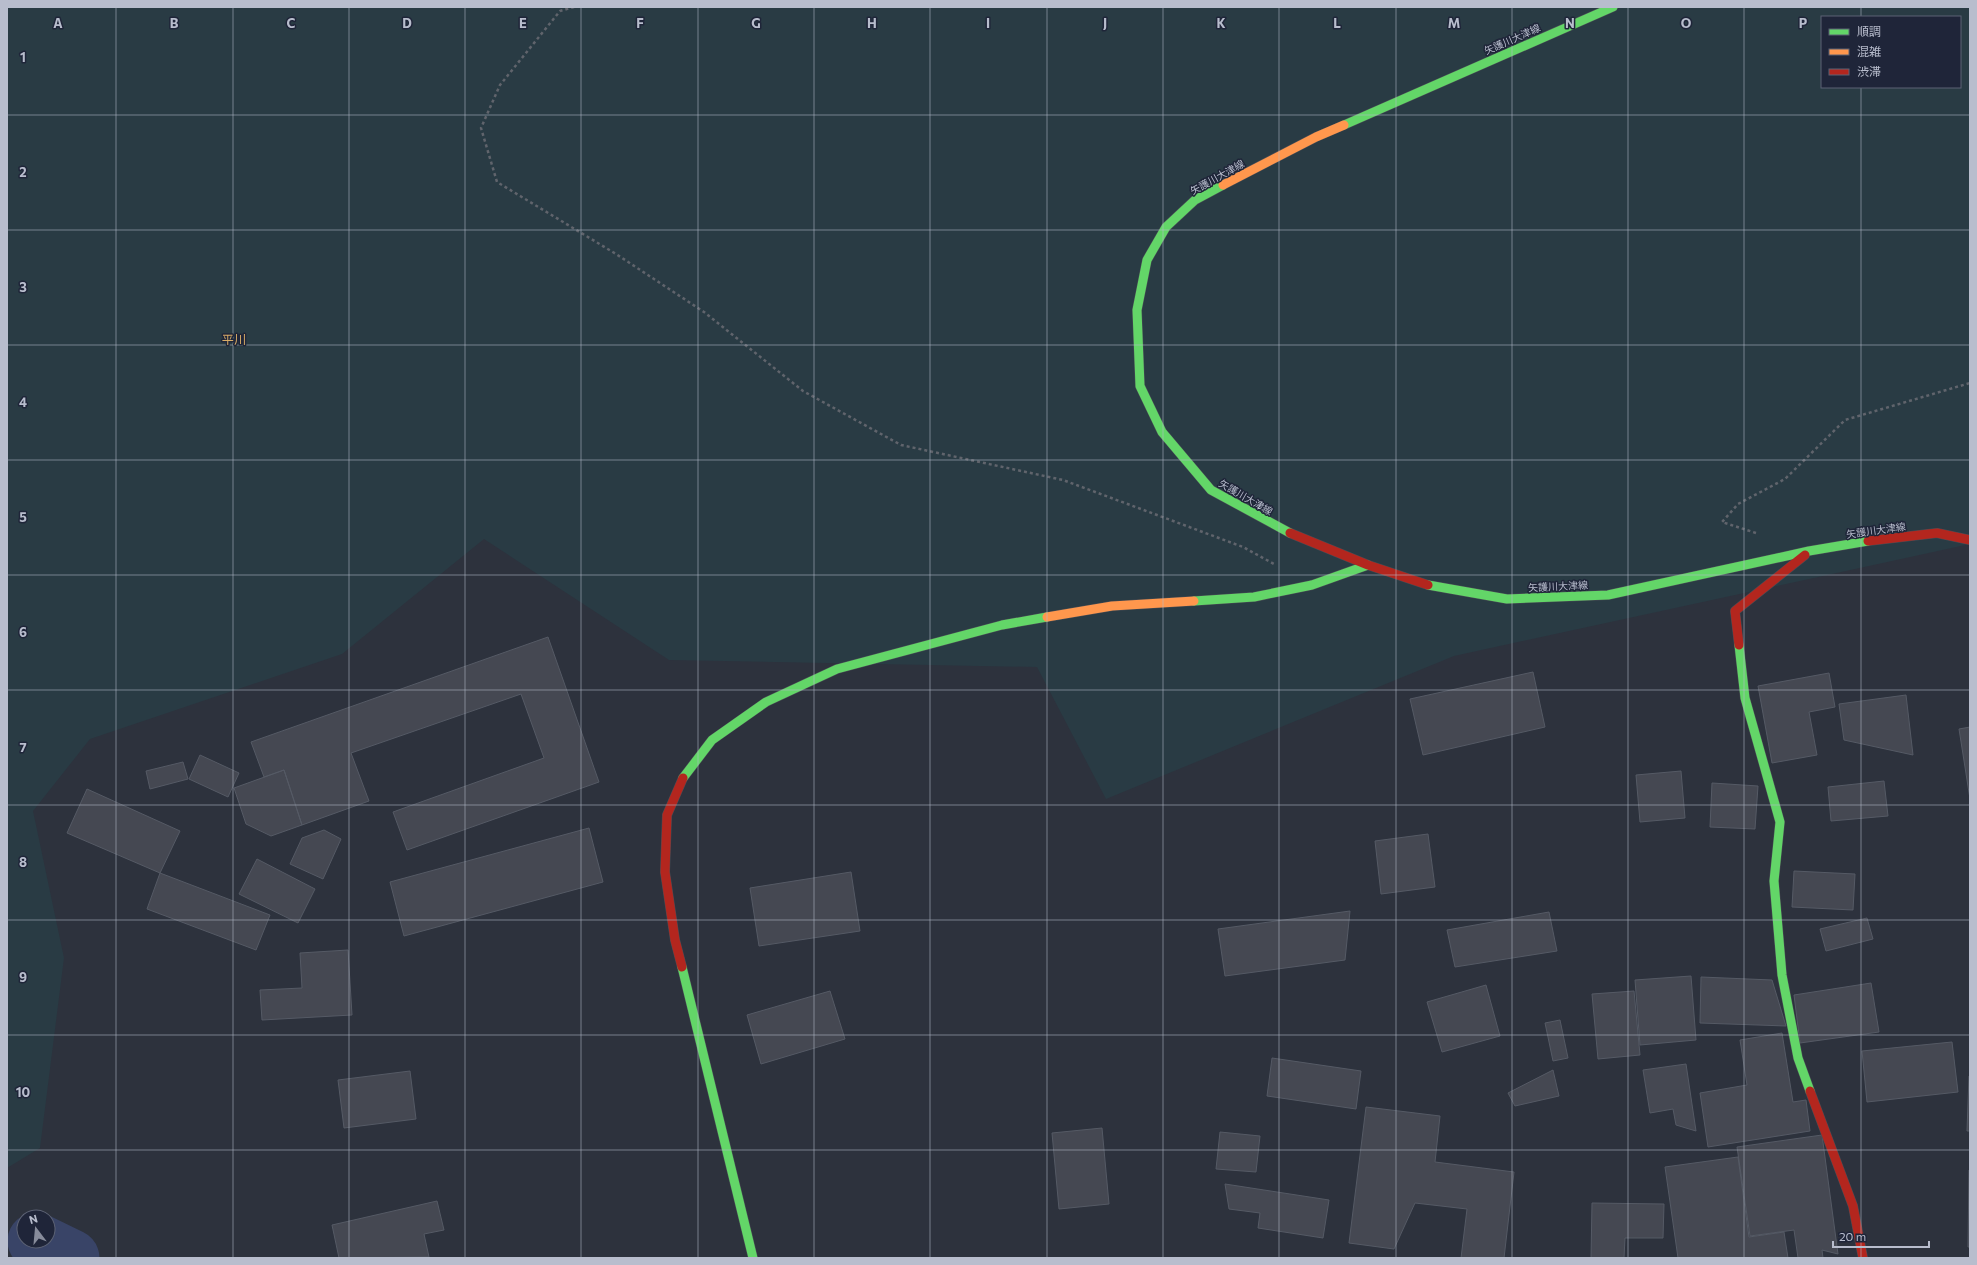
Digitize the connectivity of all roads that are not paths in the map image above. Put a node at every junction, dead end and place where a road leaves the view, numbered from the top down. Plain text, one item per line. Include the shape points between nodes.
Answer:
1 (1613, 7) edge
2 (1970, 540) edge
3 (1810, 551) junction
4 (1368, 565) junction
5 (752, 1258) edge
6 (1863, 1258) edge

1 - 4 street, 矢護川大津線 via 1316,137 1195,200 1166,227 1147,260 1137,310 1140,386 1162,432 1211,490 1277,527
2 - 3 street, 矢護川大津線 via 1937,534
3 - 4 street, 矢護川大津線 via 1608,595 1507,600 1421,584
3 - 6 street via 1735,611 1745,698 1780,822 1774,881 1782,975 1798,1058 1853,1206
4 - 5 street via 1312,585 1254,598 1112,606 1002,625 837,669 766,702 712,740 682,780 667,815 665,872 675,940

